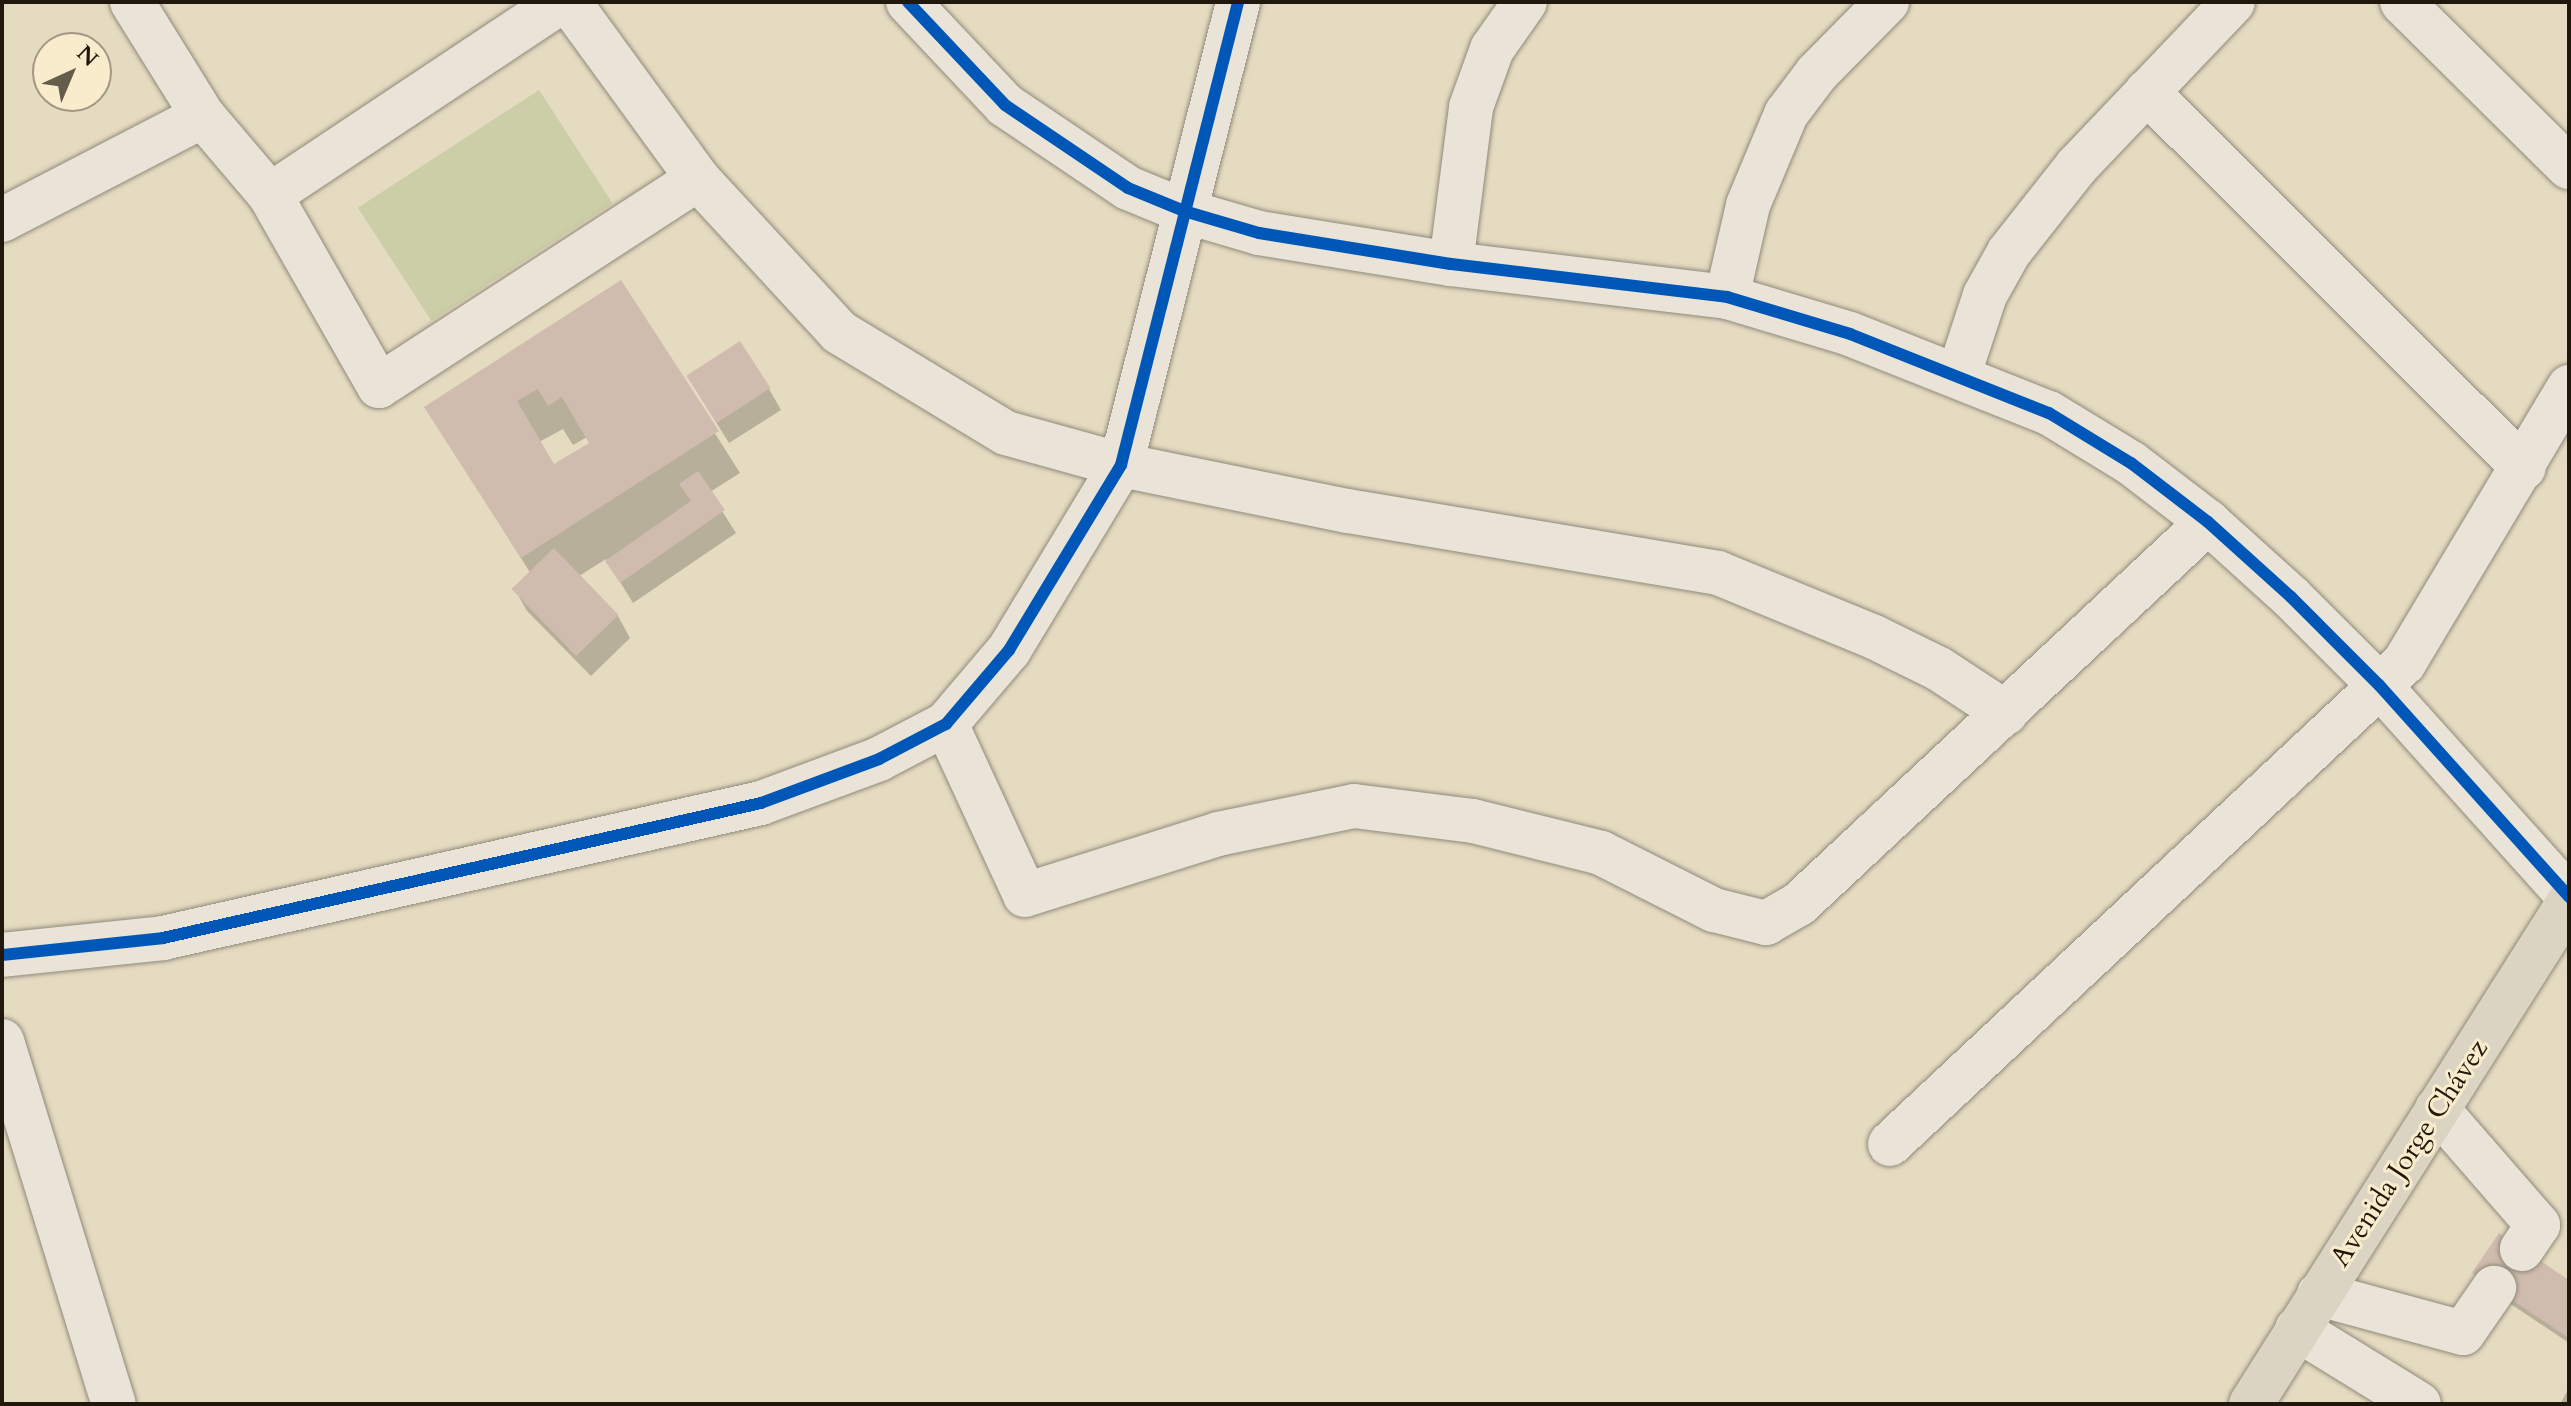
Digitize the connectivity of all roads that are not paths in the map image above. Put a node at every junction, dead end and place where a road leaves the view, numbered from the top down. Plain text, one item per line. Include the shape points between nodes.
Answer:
1 (132, 2) edge
2 (560, 2) edge
3 (569, 2) edge
4 (908, 2) edge
5 (1238, 2) edge
6 (1525, 2) edge
7 (1887, 2) edge
8 (2233, 2) edge
9 (2402, 2) edge
10 (2147, 92) junction
11 (203, 116) junction
12 (2569, 167) edge
13 (698, 179) junction
14 (270, 195) junction
15 (1184, 211) junction
16 (2, 220) edge
17 (1451, 264) junction
18 (1727, 297) junction
19 (1959, 374) junction
20 (2569, 387) edge
21 (1121, 465) junction
22 (2524, 468) junction
23 (2208, 522) junction
24 (2379, 685) junction
25 (2006, 713) junction
26 (946, 724) junction
27 (2569, 900) edge
28 (2, 955) edge
29 (2, 1041) edge
30 (2437, 1109) junction
31 (1890, 1144) dead end
32 (2522, 1249) dead end
33 (2494, 1288) dead end
34 (2308, 1311) junction
35 (114, 1404) edge
36 (2251, 1404) edge
37 (2419, 1404) edge

1 - 11 street
2 - 14 street
3 - 13 street
4 - 15 street via 1005,105 1128,188
5 - 15 street
6 - 17 street via 1492,49 1471,107
7 - 18 street via 1817,73 1786,114 1748,205
8 - 10 street
9 - 12 street
10 - 19 street via 2077,166 2009,252 1985,295
10 - 22 street
11 - 14 street
11 - 16 street
13 - 14 street via 379,386
13 - 21 street via 839,332 1006,433
15 - 17 street via 1259,233
15 - 21 street
17 - 18 street
18 - 19 street
19 - 23 street via 2049,413 2131,463
20 - 22 street
21 - 25 street via 1348,511 1718,573 1874,637 1939,669
21 - 26 street via 1009,650
22 - 24 street via 2404,663
23 - 24 street
23 - 25 street
24 - 27 street
24 - 31 street
25 - 26 street via 1799,904 1766,923 1714,910 1601,853 1473,821 1354,806 1218,834 1025,895
26 - 28 street via 879,759 761,803 163,938
27 - 30 main road, Avenida Jorge Chávez
29 - 35 street
30 - 32 street via 2538,1225
30 - 34 main road, Avenida Jorge Chávez
33 - 34 street via 2463,1333
34 - 36 main road, Avenida Jorge Chávez
34 - 37 street

